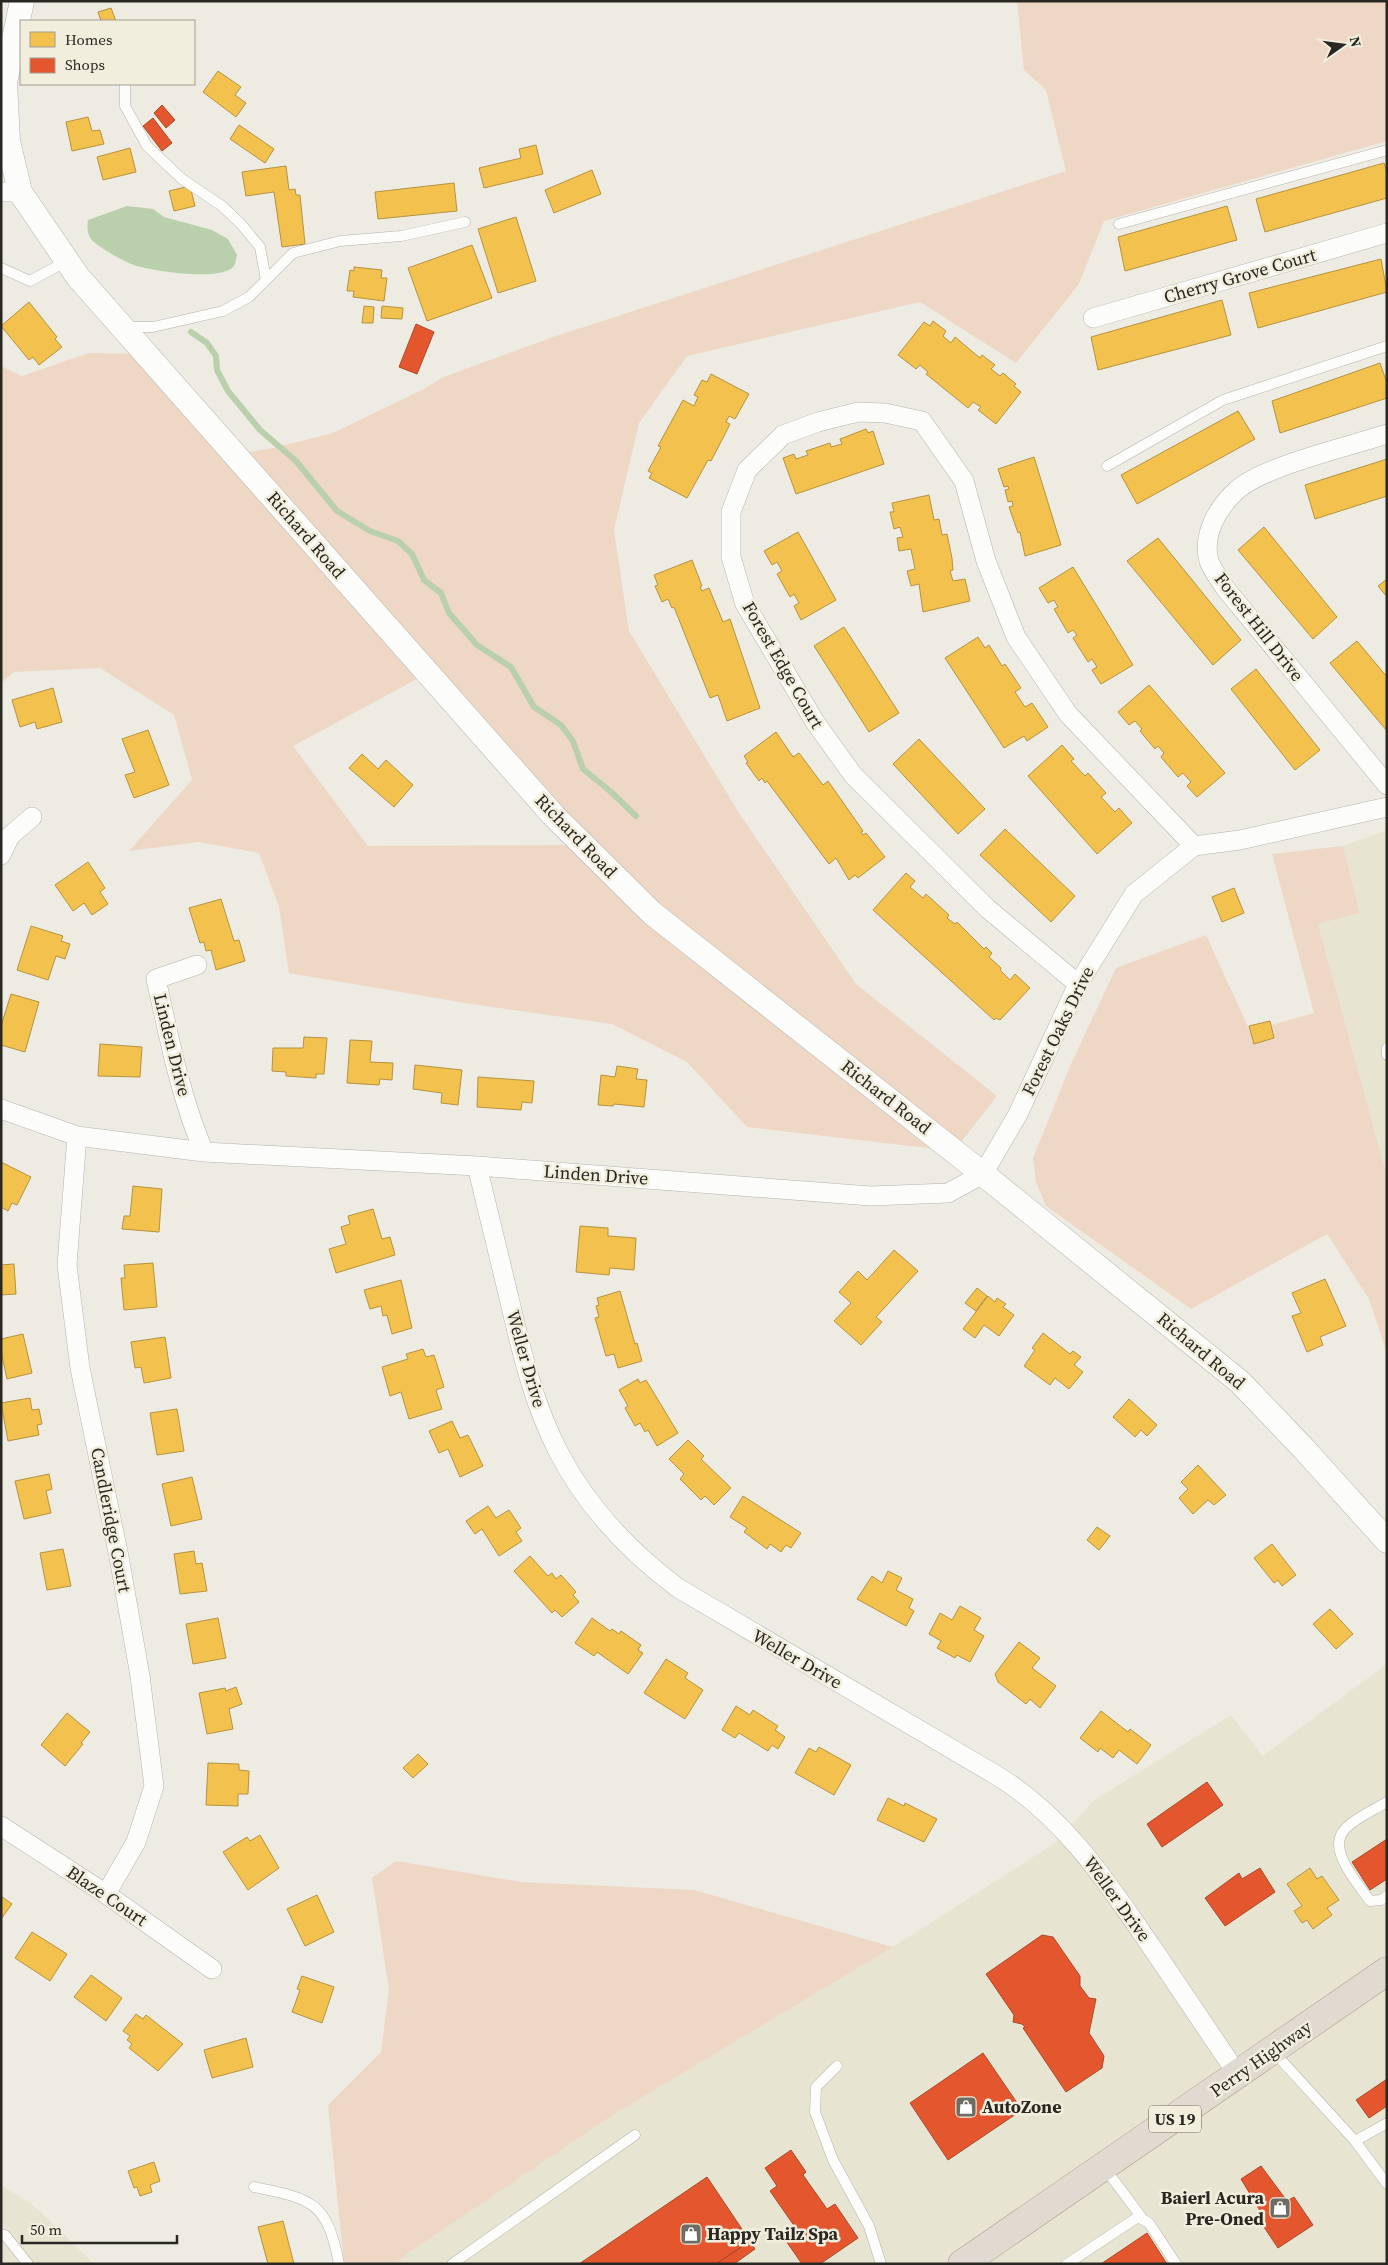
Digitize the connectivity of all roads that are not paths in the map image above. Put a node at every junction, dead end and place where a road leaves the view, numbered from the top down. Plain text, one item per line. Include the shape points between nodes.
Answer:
1 (22, 1) edge
2 (125, 85) edge
3 (1387, 150) edge
4 (11, 192) edge
5 (465, 222) dead end
6 (1119, 224) dead end
7 (1387, 233) edge
8 (67, 261) junction
9 (1, 268) edge
10 (266, 280) junction
11 (1093, 318) dead end
12 (123, 327) junction
13 (1387, 346) edge
14 (1387, 434) edge
15 (1107, 466) dead end
16 (1387, 785) edge
17 (1387, 807) edge
18 (32, 817) dead end
19 (1194, 846) junction
20 (1, 855) edge
21 (197, 965) dead end
22 (1078, 984) junction
23 (1387, 1048) edge
24 (1387, 1055) edge
25 (1, 1109) edge
26 (77, 1136) junction
27 (204, 1152) junction
28 (477, 1166) junction
29 (983, 1174) junction
30 (1387, 1541) edge
31 (1387, 1802) edge
32 (1, 1826) edge
33 (106, 1894) junction
34 (1387, 1896) edge
35 (212, 1969) dead end
36 (1387, 1971) edge
37 (1273, 2051) junction
38 (836, 2066) dead end
39 (1238, 2075) junction
40 (1387, 2123) edge
41 (635, 2135) dead end
42 (1355, 2142) junction
43 (1104, 2167) junction
44 (1387, 2184) edge
45 (254, 2187) dead end
46 (1142, 2218) junction
47 (1, 2234) edge
48 (28, 2264) edge
49 (339, 2264) edge
50 (452, 2264) edge
51 (881, 2264) edge
52 (962, 2264) edge
53 (1067, 2264) edge
54 (1176, 2264) edge

1 - 4 street, Richard Road via 5,82
2 - 10 lane via 125,106 147,146 182,179 242,224 260,247
3 - 6 lane
4 - 8 street, Richard Road
5 - 10 lane via 401,236 340,241 292,253
7 - 11 street, Cherry Grove Court
8 - 9 lane via 30,281
8 - 12 street, Richard Road
10 - 12 lane via 249,297 223,311 153,327
12 - 29 street, Richard Road via 554,816 652,913
13 - 15 lane via 1223,400
14 - 16 street, Forest Hill Drive via 1270,472 1237,490 1221,508 1207,533 1209,562 1225,588
17 - 19 street via 1240,840
18 - 20 street via 10,836
19 - 22 street, Forest Oaks Drive via 1134,894
19 - 22 street, Forest Edge Court via 1068,714 1016,638 986,561 964,481 922,421 885,412 858,412 818,422 783,435 747,470 731,512 731,556 745,604 815,722 853,775 974,896
21 - 27 street, Linden Drive via 156,979 191,1122
22 - 29 street, Forest Oaks Drive via 1018,1114
23 - 24 lane
25 - 26 street, Linden Drive
26 - 27 street, Linden Drive
26 - 33 street, Candleridge Court via 67,1265 80,1368 140,1676 154,1786 136,1842
27 - 28 street, Linden Drive
28 - 29 street, Linden Drive via 871,1196 948,1193
28 - 39 street, Weller Drive via 524,1360 539,1407 559,1454 585,1496 637,1554 678,1588 996,1775 1045,1812 1103,1877
29 - 30 street, Richard Road via 1240,1382
31 - 34 lane via 1345,1829 1338,1840 1340,1853 1370,1901
32 - 33 street, Blaze Court
33 - 35 street, Blaze Court
36 - 37 highway, Perry Highway / US 19
37 - 39 highway, Perry Highway / US 19
37 - 42 lane
38 - 51 lane via 816,2087 815,2112 833,2160 869,2226
39 - 43 highway, Perry Highway / US 19
40 - 42 lane
41 - 50 lane
42 - 44 lane
43 - 46 lane
43 - 52 highway, Perry Highway / US 19
45 - 49 lane via 296,2196 312,2204 327,2221
46 - 53 lane via 1134,2218
46 - 54 lane via 1149,2223
47 - 48 lane

